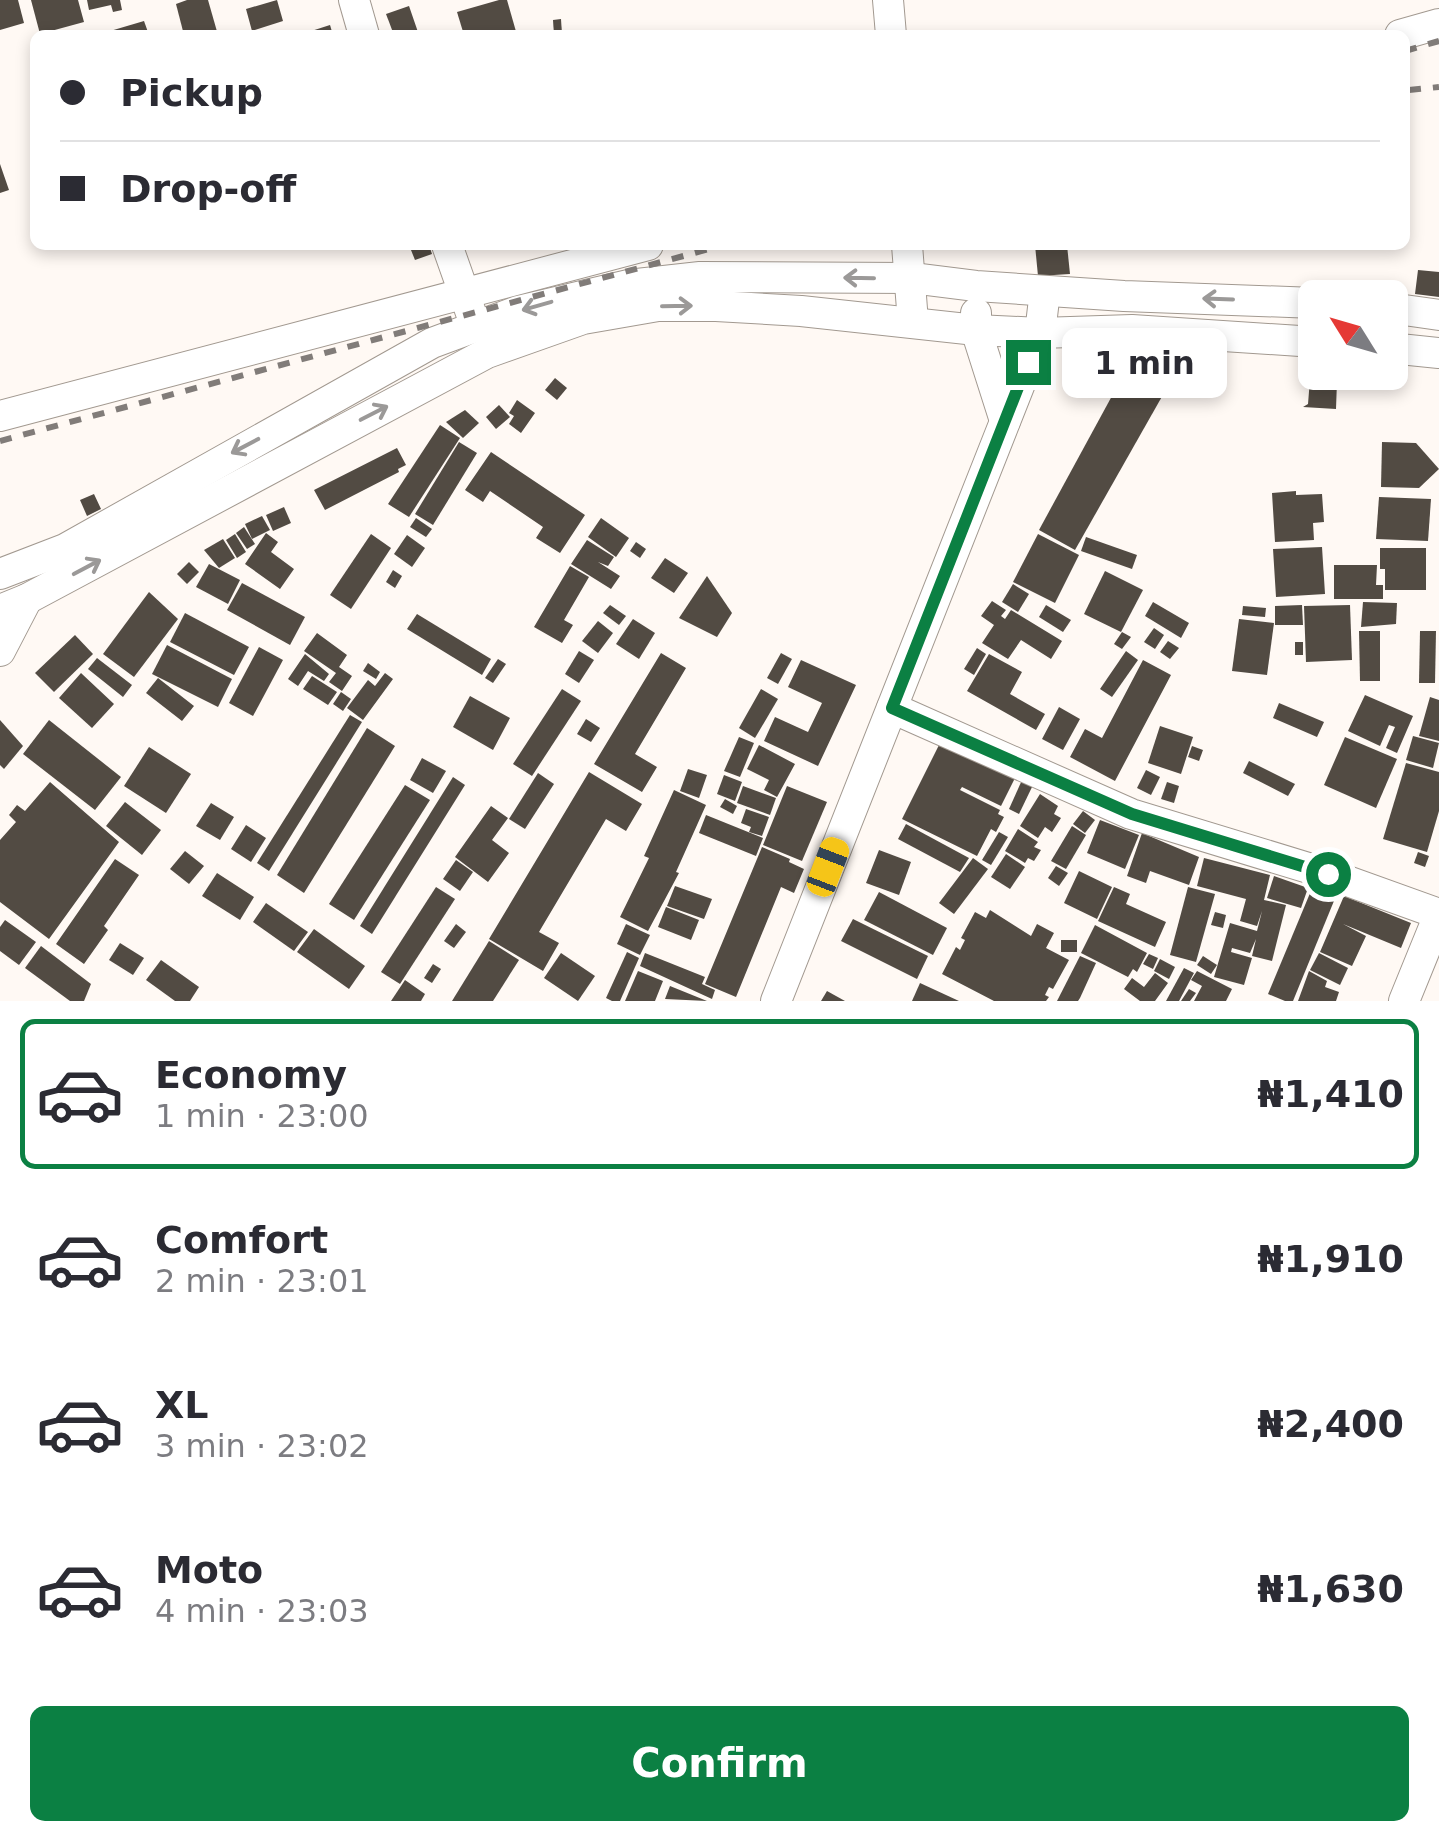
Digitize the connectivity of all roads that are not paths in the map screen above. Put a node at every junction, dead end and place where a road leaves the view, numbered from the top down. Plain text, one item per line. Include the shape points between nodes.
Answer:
1 (354, 0) edge
2 (888, 0) edge
3 (1439, 24) edge
4 (363, 30) edge
5 (891, 30) edge
6 (1410, 32) edge
7 (449, 250) edge
8 (629, 250) edge
9 (909, 250) edge
10 (912, 278) junction
11 (976, 286) junction
12 (1045, 290) junction
13 (464, 293) junction
14 (1298, 302) edge
15 (1408, 311) edge
16 (1439, 315) edge
17 (913, 322) junction
18 (976, 330) junction
19 (1040, 333) junction
20 (482, 340) junction
21 (1298, 341) edge
22 (1408, 350) edge
23 (1439, 353) edge
24 (0, 416) edge
25 (1004, 421) junction
26 (0, 574) edge
27 (13, 605) edge
28 (0, 651) edge
29 (892, 708) junction
30 (1439, 914) edge
31 (776, 1001) edge
32 (1404, 1001) edge

1 - 4 street
2 - 5 street
3 - 6 street
7 - 13 street
8 - 13 street
9 - 10 street
10 - 11 street
10 - 17 street
10 -> 20 street via 700,276 566,298
11 - 12 street
11 - 18 street
14 -> 12 street
12 - 19 street
13 - 20 street
13 - 24 street
15 - 16 street
17 - 18 street
20 -> 17 street via 658,306
18 - 19 street
18 - 25 street
19 - 21 street via 1132,330
19 - 25 street
20 -> 26 street via 432,343 64,549
27 -> 20 street
22 - 23 street
25 - 29 street
27 - 28 street
29 - 30 street via 1132,814
29 - 31 street
30 - 32 street

